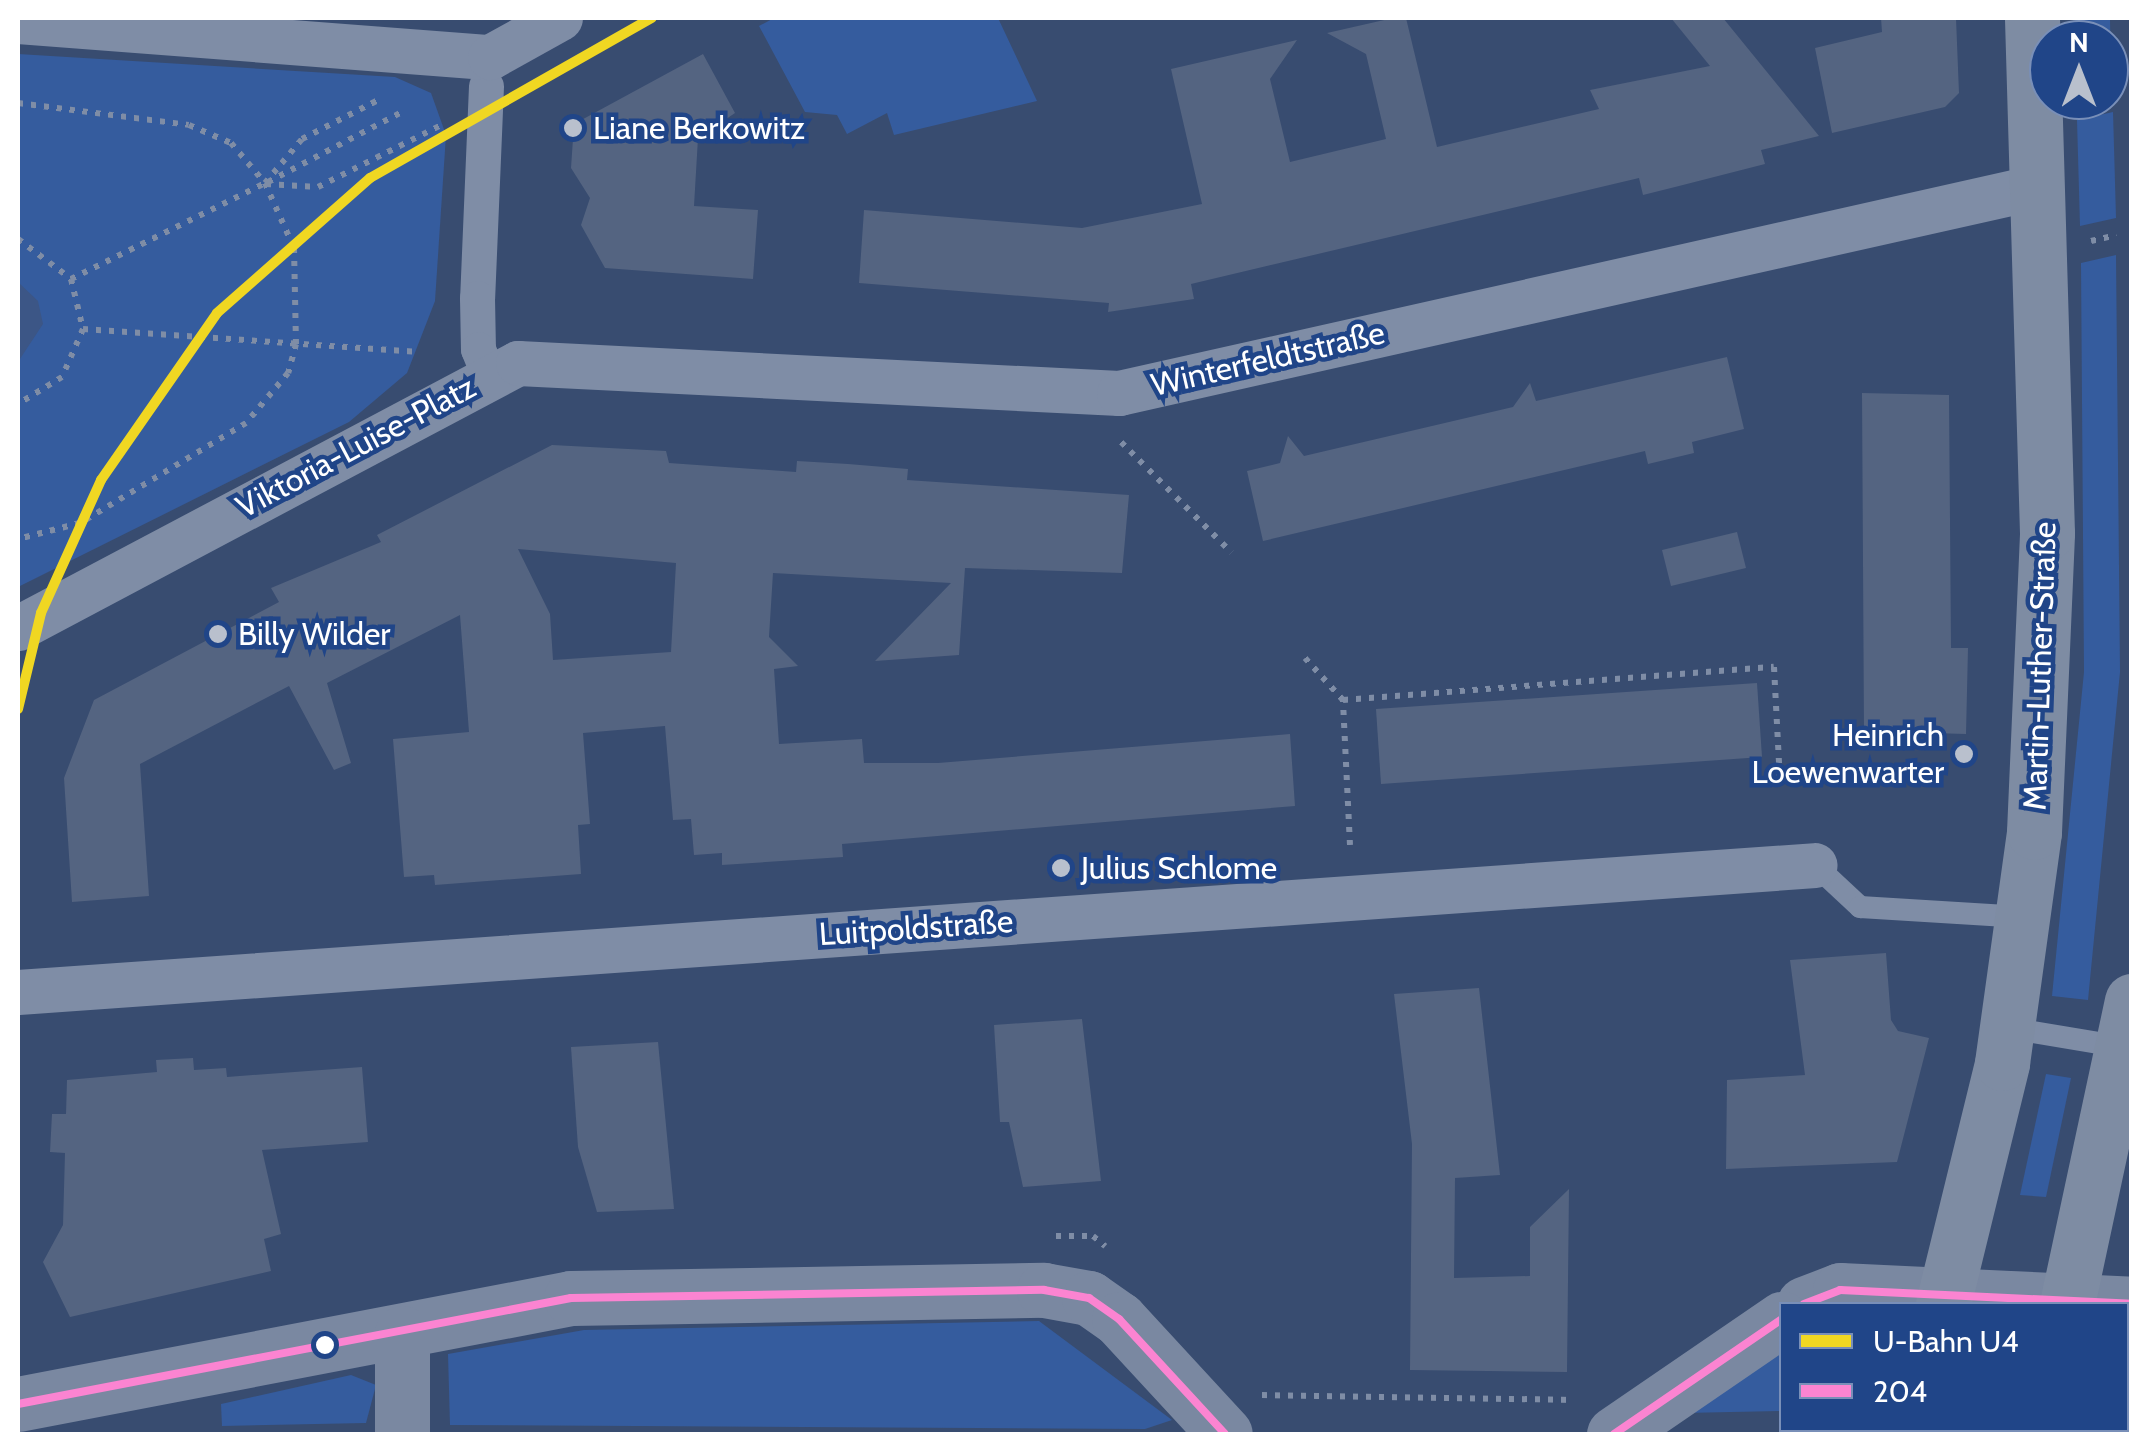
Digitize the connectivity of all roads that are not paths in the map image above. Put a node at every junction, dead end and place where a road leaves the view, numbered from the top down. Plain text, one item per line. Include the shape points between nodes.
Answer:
1 (560, 18) edge
2 (2032, 18) edge
3 (18, 21) edge
4 (487, 88) junction
5 (2036, 188) junction
6 (490, 376) junction
7 (18, 628) edge
8 (1815, 865) joint
9 (2023, 917) junction
10 (18, 992) edge
11 (2128, 1024) edge
12 (2008, 1028) junction
13 (1945, 1298) edge
14 (1809, 1302) edge
15 (2068, 1302) edge
16 (1779, 1321) edge
17 (402, 1334) junction
18 (18, 1404) edge
19 (1241, 1414) edge
20 (402, 1434) edge
21 (1614, 1434) edge

1 - 4 street
2 - 5 main road, Martin-Luther-Straße
3 - 4 street
4 - 6 street, Viktoria-Luise-Platz via 477,298 478,349
5 - 6 street, Winterfeldtstraße via 1119,393 554,359
5 - 9 main road, Martin-Luther-Straße via 2047,533
6 - 7 street, Viktoria-Luise-Platz
8 - 9 lane via 1860,907
8 - 10 street, Luitpoldstraße
9 - 12 main road, Martin-Luther-Straße
11 - 12 lane
11 - 15 main road
12 - 13 main road, Martin-Luther-Straße
13 - 14 main road via 1840,1290
13 - 15 main road
16 - 21 main road
17 - 18 main road
17 - 19 main road via 570,1298 1044,1290 1089,1298
17 - 20 main road

